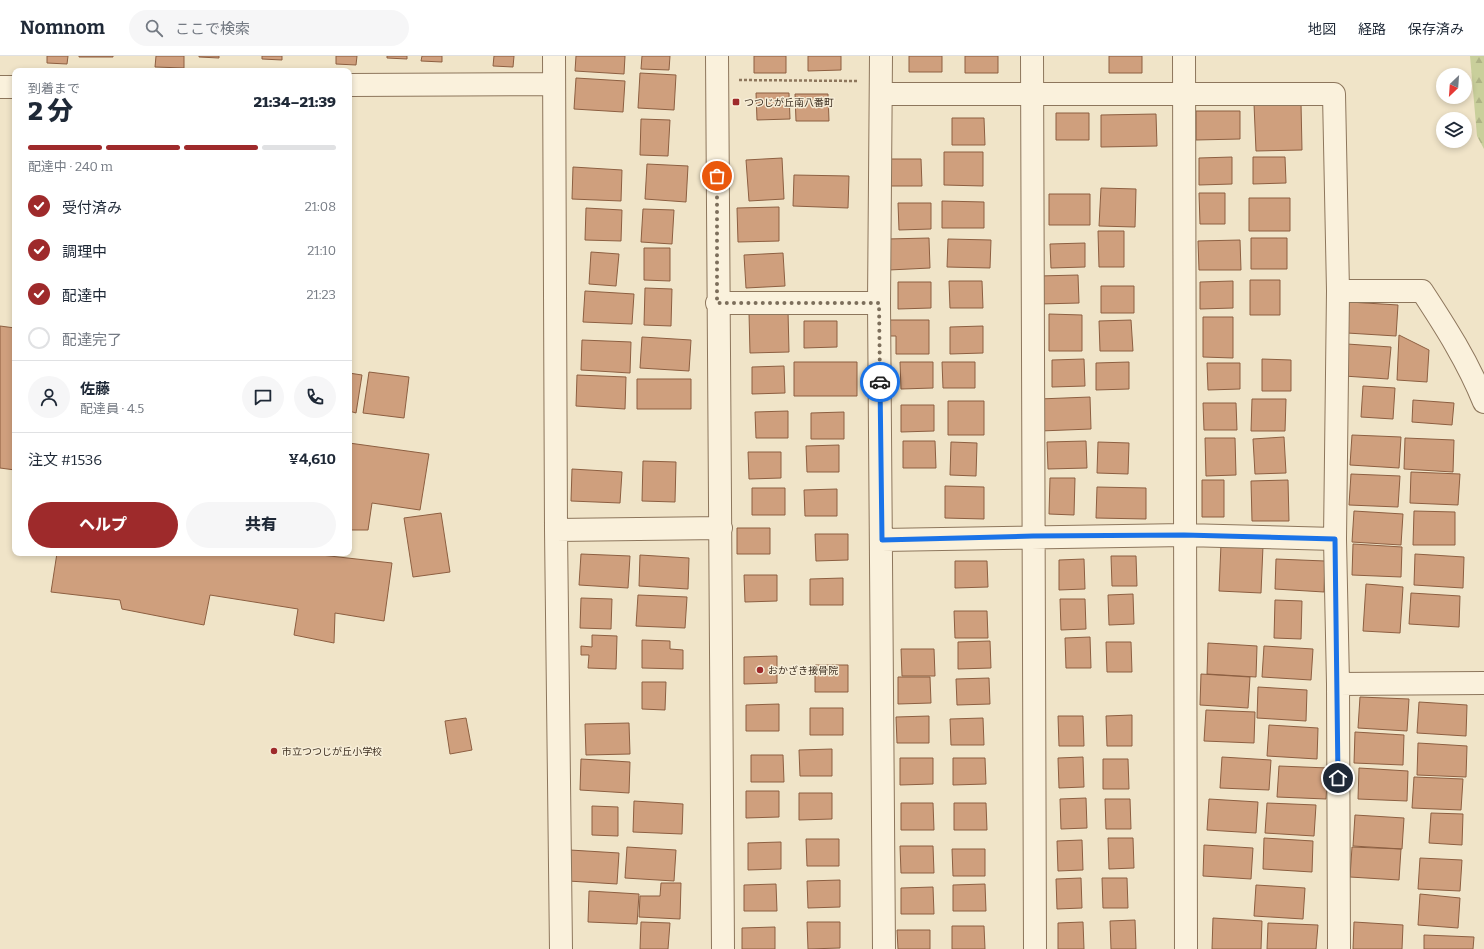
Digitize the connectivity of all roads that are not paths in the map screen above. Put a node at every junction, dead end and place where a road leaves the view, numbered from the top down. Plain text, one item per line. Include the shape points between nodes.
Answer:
1 (554, 56) edge
2 (717, 56) edge
3 (881, 56) edge
4 (1032, 56) edge
5 (1184, 56) edge
6 (554, 84) junction
7 (352, 86) edge
8 (0, 87) edge
9 (12, 87) edge
10 (881, 87) junction
11 (1184, 93) junction
12 (1033, 94) junction
13 (1338, 291) junction
14 (717, 303) junction
15 (879, 303) junction
16 (1484, 402) edge
17 (721, 528) junction
18 (556, 530) junction
19 (1184, 535) junction
20 (1033, 536) junction
21 (1335, 539) junction
22 (882, 540) junction
23 (1484, 683) edge
24 (1338, 684) junction
25 (561, 949) edge
26 (723, 949) edge
27 (884, 949) edge
28 (1034, 949) edge
29 (1186, 949) edge
30 (1339, 949) edge

1 - 6 street
2 - 14 street
3 - 10 street
4 - 12 street
5 - 11 street
6 - 7 street
6 - 18 street
8 - 9 street
10 - 12 street
10 - 15 street
11 - 12 street
11 - 13 street via 1334,94
11 - 19 street
12 - 20 street
13 - 16 street via 1422,290 1447,329
13 - 21 street
14 - 15 street
14 - 17 street
15 - 22 street
17 - 18 street
17 - 26 street
18 - 25 street
19 - 20 street
19 - 21 street
19 - 29 street
20 - 22 street
20 - 28 street
21 - 24 street
22 - 27 street
23 - 24 street
24 - 30 street

